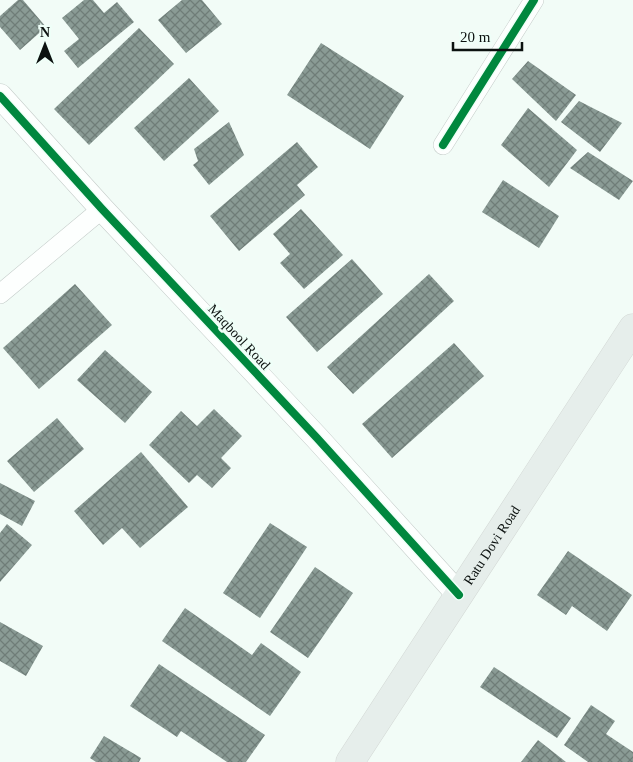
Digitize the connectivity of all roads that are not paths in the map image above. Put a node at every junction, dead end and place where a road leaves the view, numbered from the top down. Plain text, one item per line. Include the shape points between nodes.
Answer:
1 (534, 0) edge
2 (0, 96) edge
3 (443, 145) dead end
4 (102, 209) junction
5 (0, 294) edge
6 (633, 328) edge
7 (459, 595) junction
8 (350, 762) edge

1 - 3 street
2 - 4 street, Maqbool Road
4 - 5 street
4 - 7 street, Maqbool Road via 318,438
6 - 7 main road, Ratu Dovi Road
7 - 8 main road, Ratu Dovi Road

